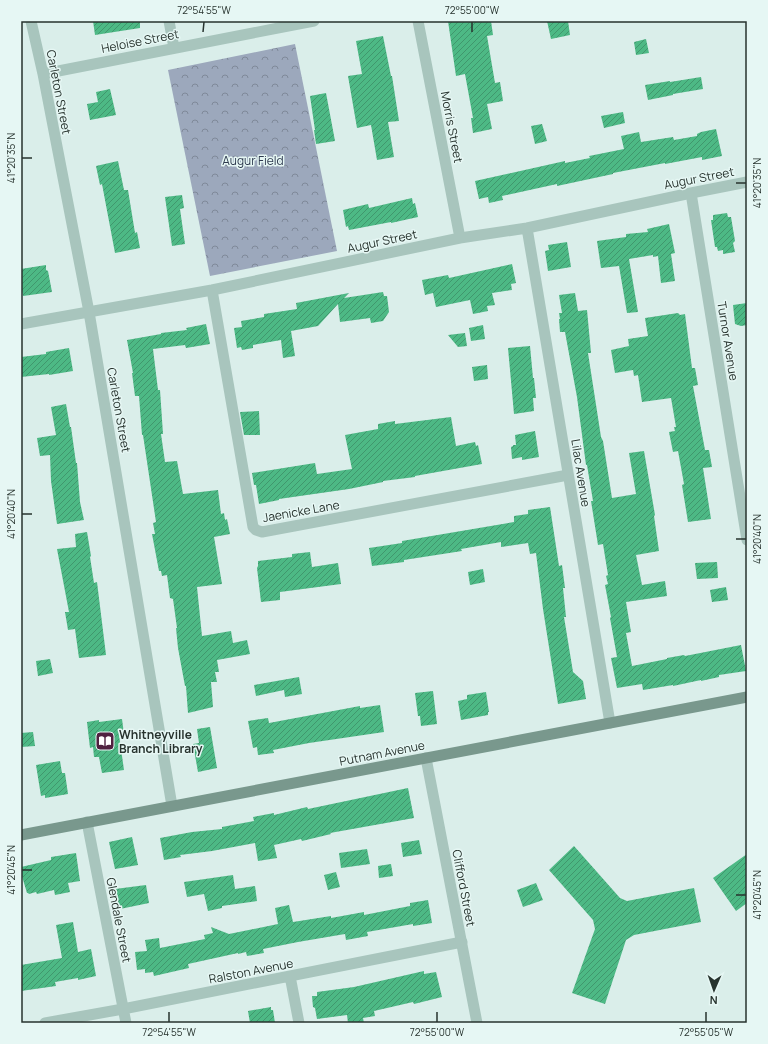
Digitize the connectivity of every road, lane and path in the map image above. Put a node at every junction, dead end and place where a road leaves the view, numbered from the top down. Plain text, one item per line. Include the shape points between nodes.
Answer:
1 (31, 21) edge
2 (169, 21) edge
3 (314, 21) edge
4 (418, 21) edge
5 (174, 48) junction
6 (43, 74) junction
7 (747, 182) edge
8 (691, 193) junction
9 (527, 228) junction
10 (460, 238) junction
11 (212, 290) junction
12 (90, 312) junction
13 (21, 324) edge
14 (568, 475) junction
15 (747, 540) edge
16 (747, 697) edge
17 (610, 723) junction
18 (426, 758) junction
19 (172, 806) junction
20 (87, 822) junction
21 (21, 835) edge
22 (462, 942) junction
23 (290, 976) junction
24 (123, 1009) junction
25 (45, 1023) edge
26 (126, 1023) edge
27 (299, 1023) edge
28 (477, 1023) edge

1 - 6 street, Carleton Street
2 - 5 street
3 - 5 street, Heloise Street
4 - 10 street, Morris Street
5 - 6 street, Heloise Street
6 - 12 street, Carleton Street
7 - 8 street, Augur Street
8 - 9 street, Augur Street
8 - 15 street, Turnor Avenue
9 - 10 street, Augur Street
9 - 14 street, Lilac Avenue
10 - 11 street, Augur Street
11 - 12 street, Augur Street
11 - 14 street, Jaenicke Lane via 253,527 256,530 262,532
12 - 13 street, Augur Street
12 - 19 street, Carleton Street
14 - 17 street, Lilac Avenue
16 - 17 main road, Putnam Avenue
17 - 18 main road, Putnam Avenue
18 - 19 main road, Putnam Avenue
18 - 22 street, Clifford Street
19 - 20 main road, Putnam Avenue
20 - 21 main road, Putnam Avenue
20 - 24 street, Glendale Street
22 - 23 street, Ralston Avenue
22 - 28 street, Clifford Street
23 - 24 street, Ralston Avenue
23 - 27 street
24 - 25 street, Ralston Avenue
24 - 26 street, Glendale Street

